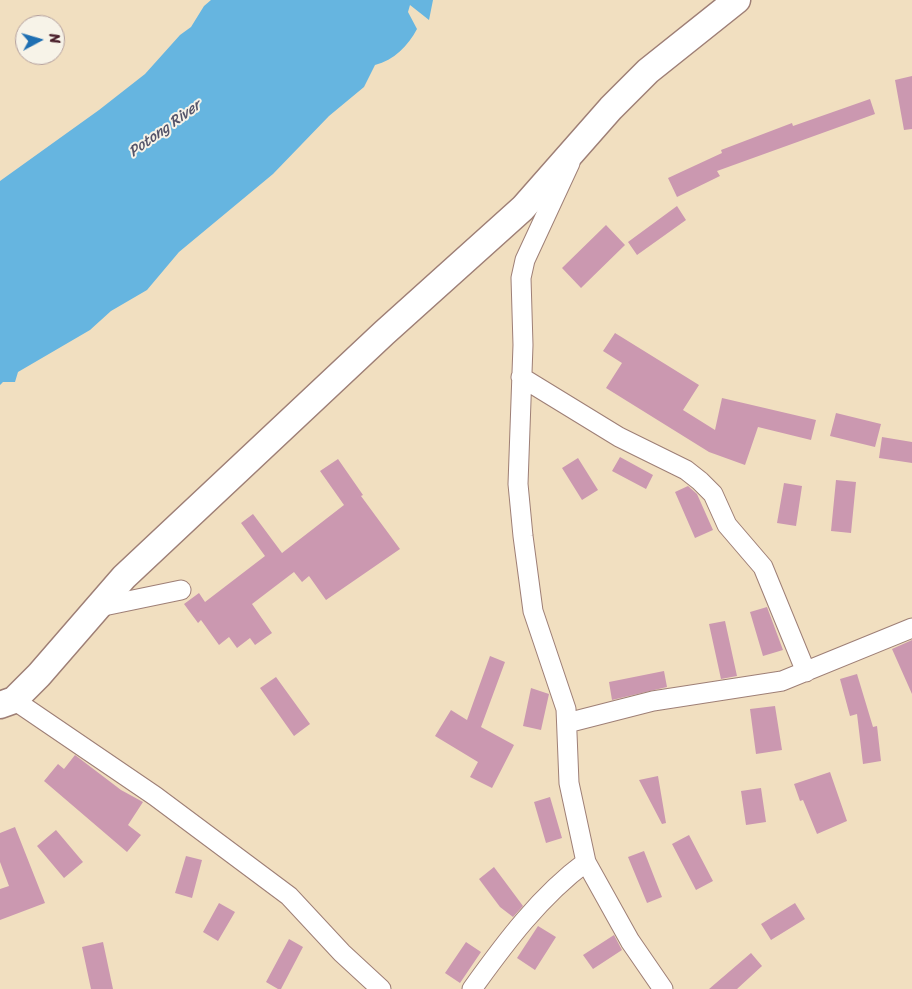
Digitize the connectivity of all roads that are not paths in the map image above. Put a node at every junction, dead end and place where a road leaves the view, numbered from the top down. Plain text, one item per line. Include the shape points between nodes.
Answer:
1 (737, 0) edge
2 (577, 148) junction
3 (521, 378) junction
4 (182, 590) dead end
5 (99, 606) junction
6 (912, 628) edge
7 (806, 672) junction
8 (7, 703) edge
9 (567, 723) junction
10 (586, 862) junction
11 (381, 989) edge
12 (472, 989) edge
13 (663, 989) edge

1 - 2 main road via 648,71
2 - 3 street via 524,260
2 - 5 main road via 523,208 384,333 124,577
3 - 7 street via 619,437 686,470 713,494 727,525 763,567
3 - 9 street via 518,484 528,584 533,611 560,687
4 - 5 street
5 - 8 main road
6 - 7 street
7 - 9 street via 782,681 653,701
8 - 11 street via 155,796 289,896
9 - 10 street via 569,783
10 - 12 street via 564,878 504,945
10 - 13 street via 630,941

